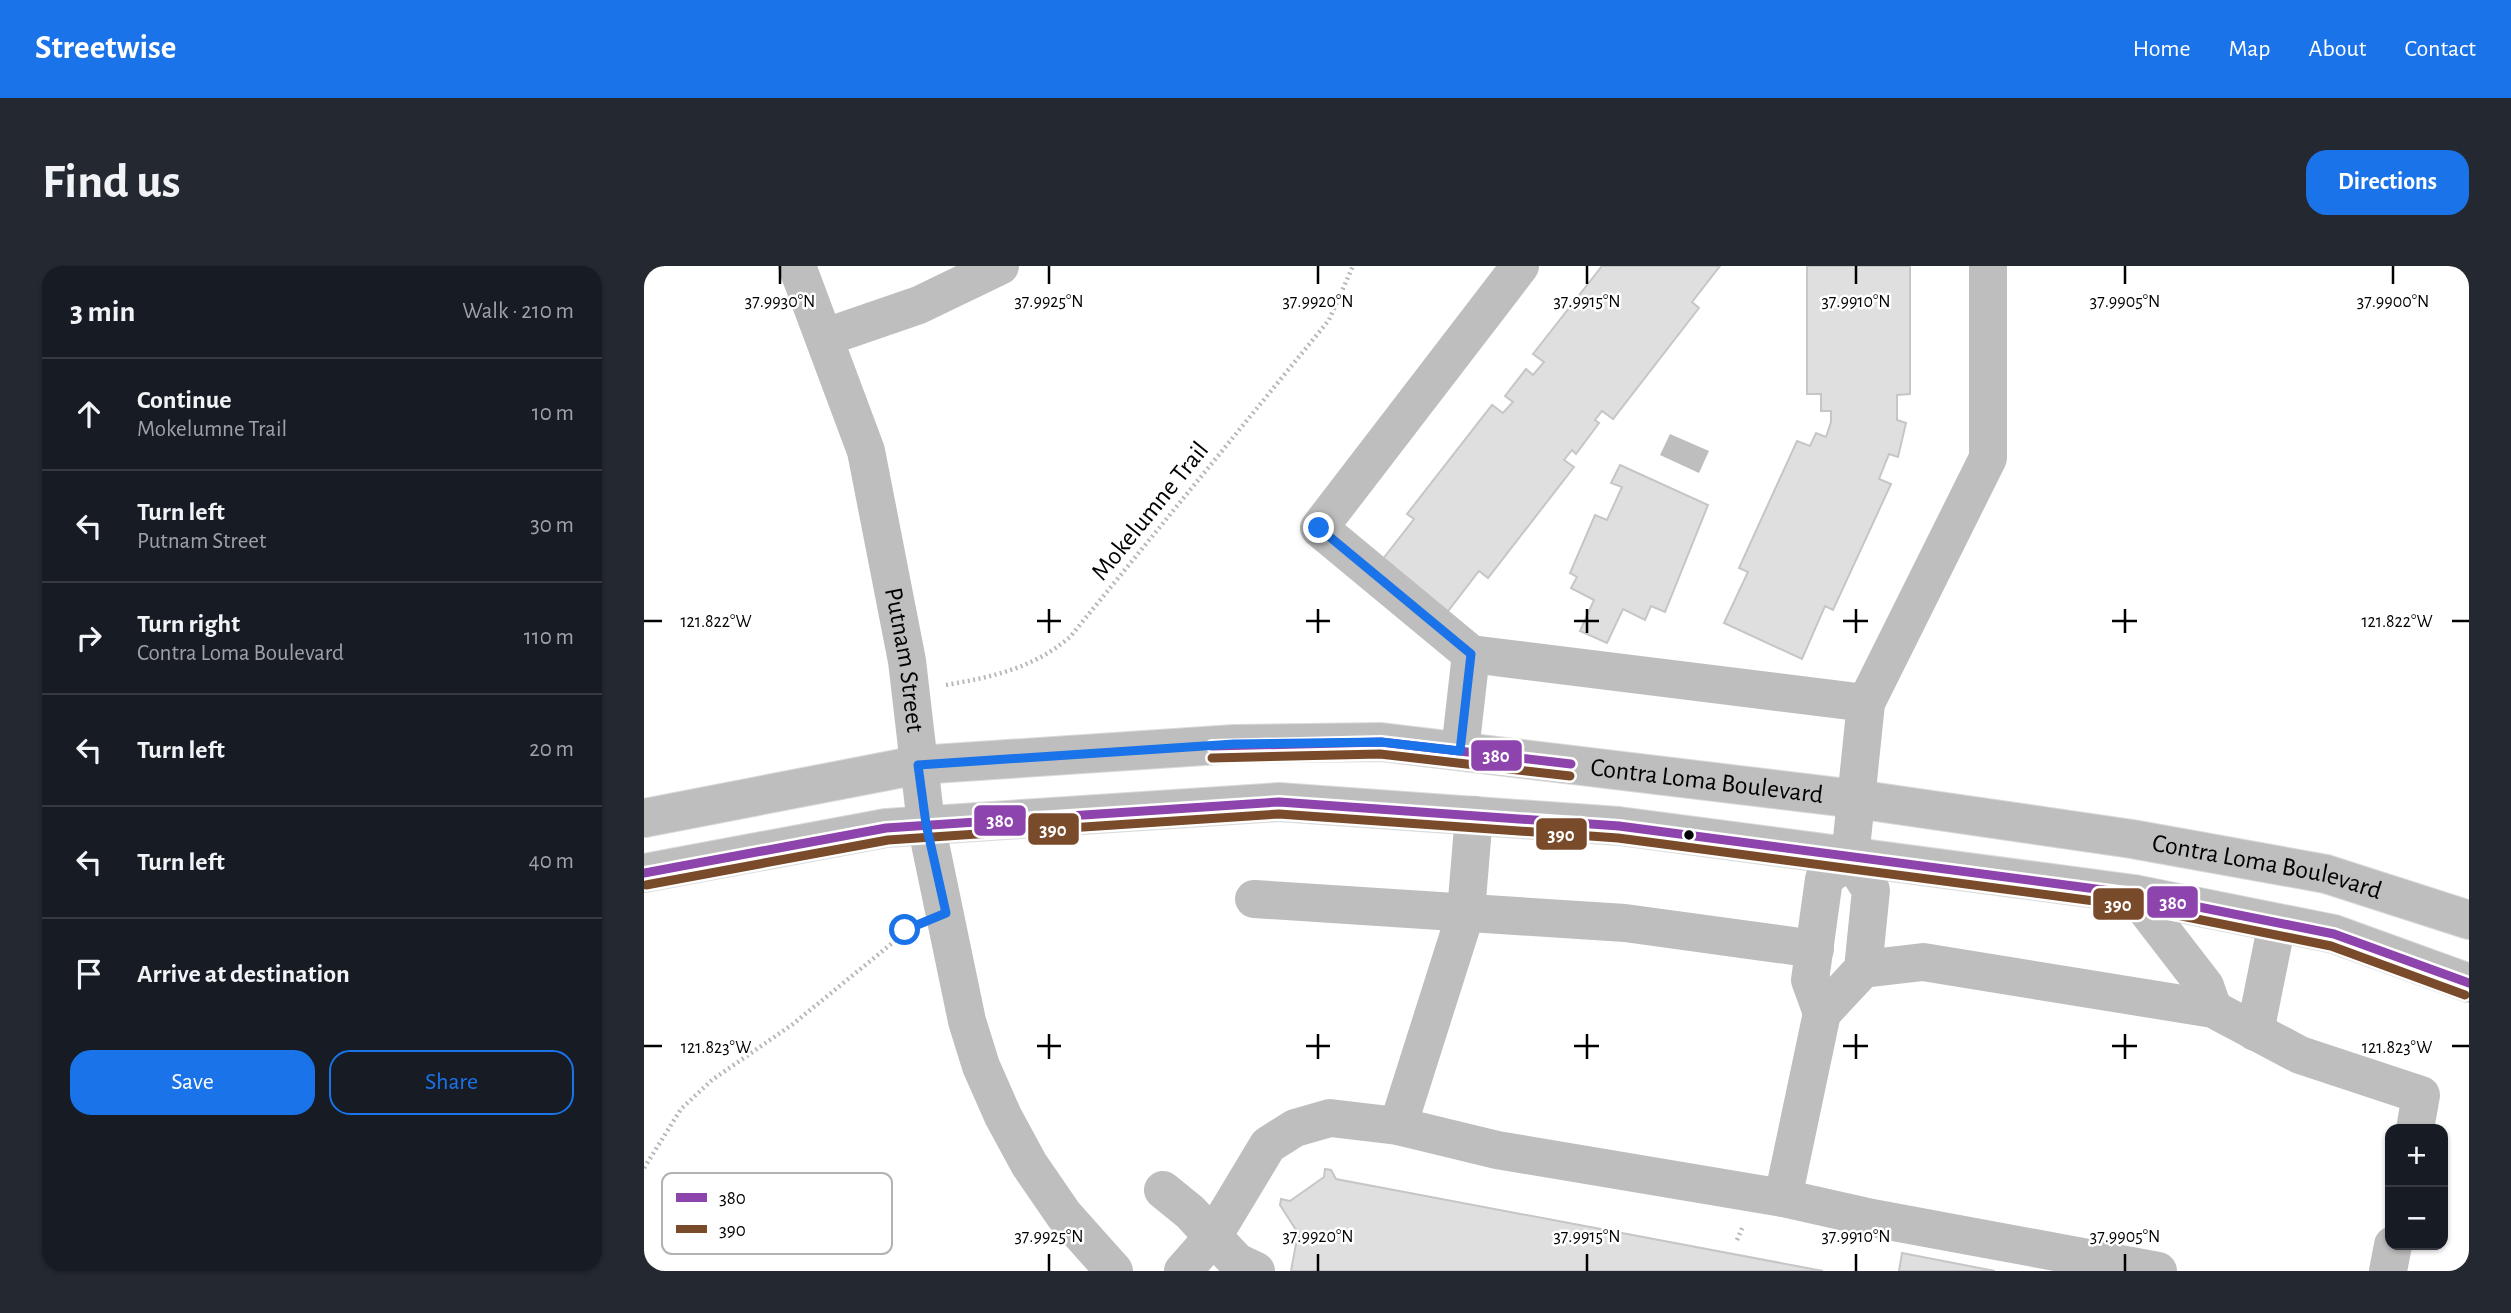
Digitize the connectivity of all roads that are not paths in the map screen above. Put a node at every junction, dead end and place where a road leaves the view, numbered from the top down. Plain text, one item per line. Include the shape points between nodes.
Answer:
1 (797, 266) edge
2 (1000, 266) edge
3 (1520, 266) edge
4 (1988, 266) edge
5 (826, 337) junction
6 (1471, 654) junction
7 (1866, 702) junction
8 (1460, 751) junction
9 (918, 765) junction
10 (1856, 799) junction
11 (1474, 815) junction
12 (644, 818) edge
13 (926, 824) junction
14 (1850, 858) junction
15 (644, 873) edge
16 (2134, 894) junction
17 (1254, 899) dead end
18 (1466, 912) junction
19 (2469, 920) edge
20 (2277, 923) junction
21 (1815, 948) junction
22 (1863, 969) junction
23 (2469, 983) edge
24 (2213, 1009) junction
25 (1822, 1013) junction
26 (2255, 1031) junction
27 (2416, 1124) edge
28 (1398, 1126) junction
29 (1163, 1190) dead end
30 (1783, 1198) junction
31 (1212, 1238) junction
32 (2392, 1250) edge
33 (1114, 1271) edge
34 (1183, 1271) edge
35 (1256, 1271) edge
36 (2158, 1271) edge
37 (2388, 1271) edge

1 - 5 main road, Putnam Street
2 - 5 main road via 919,304
3 - 6 main road via 1319,528
4 - 7 main road via 1988,458
5 - 9 main road, Putnam Street via 866,451 888,550
6 - 7 main road
6 - 8 main road
7 - 10 main road
8 - 9 main road, Contra Loma Boulevard via 1381,742 1248,744
8 - 10 main road, Contra Loma Boulevard
9 - 12 main road, Contra Loma Boulevard
9 - 13 main road, Putnam Street
10 - 14 main road
10 - 19 main road, Contra Loma Boulevard via 2132,839 2326,874
11 - 13 main road, Contra Loma Boulevard via 1279,802
11 - 14 main road, Contra Loma Boulevard via 1619,826
11 - 18 main road
13 - 15 main road, Contra Loma Boulevard
13 - 33 main road, Putnam Street via 967,1021 981,1066 1029,1164 1064,1215
14 - 16 main road, Contra Loma Boulevard
14 - 21 main road via 1824,879
14 - 22 main road via 1871,890
16 - 20 main road, Contra Loma Boulevard
16 - 24 main road via 2205,986
17 - 18 main road
18 - 21 main road via 1625,923
18 - 28 main road
20 - 23 main road, Contra Loma Boulevard via 2334,934
20 - 26 main road
21 - 25 main road via 1810,980
22 - 24 main road via 1923,962
22 - 25 main road
24 - 26 main road
25 - 30 main road
26 - 27 main road via 2300,1055 2421,1095
28 - 30 main road via 1497,1150
28 - 31 main road via 1330,1118 1295,1128 1268,1145
29 - 31 main road
30 - 36 main road
31 - 34 main road
31 - 35 main road via 1237,1262
32 - 37 main road

